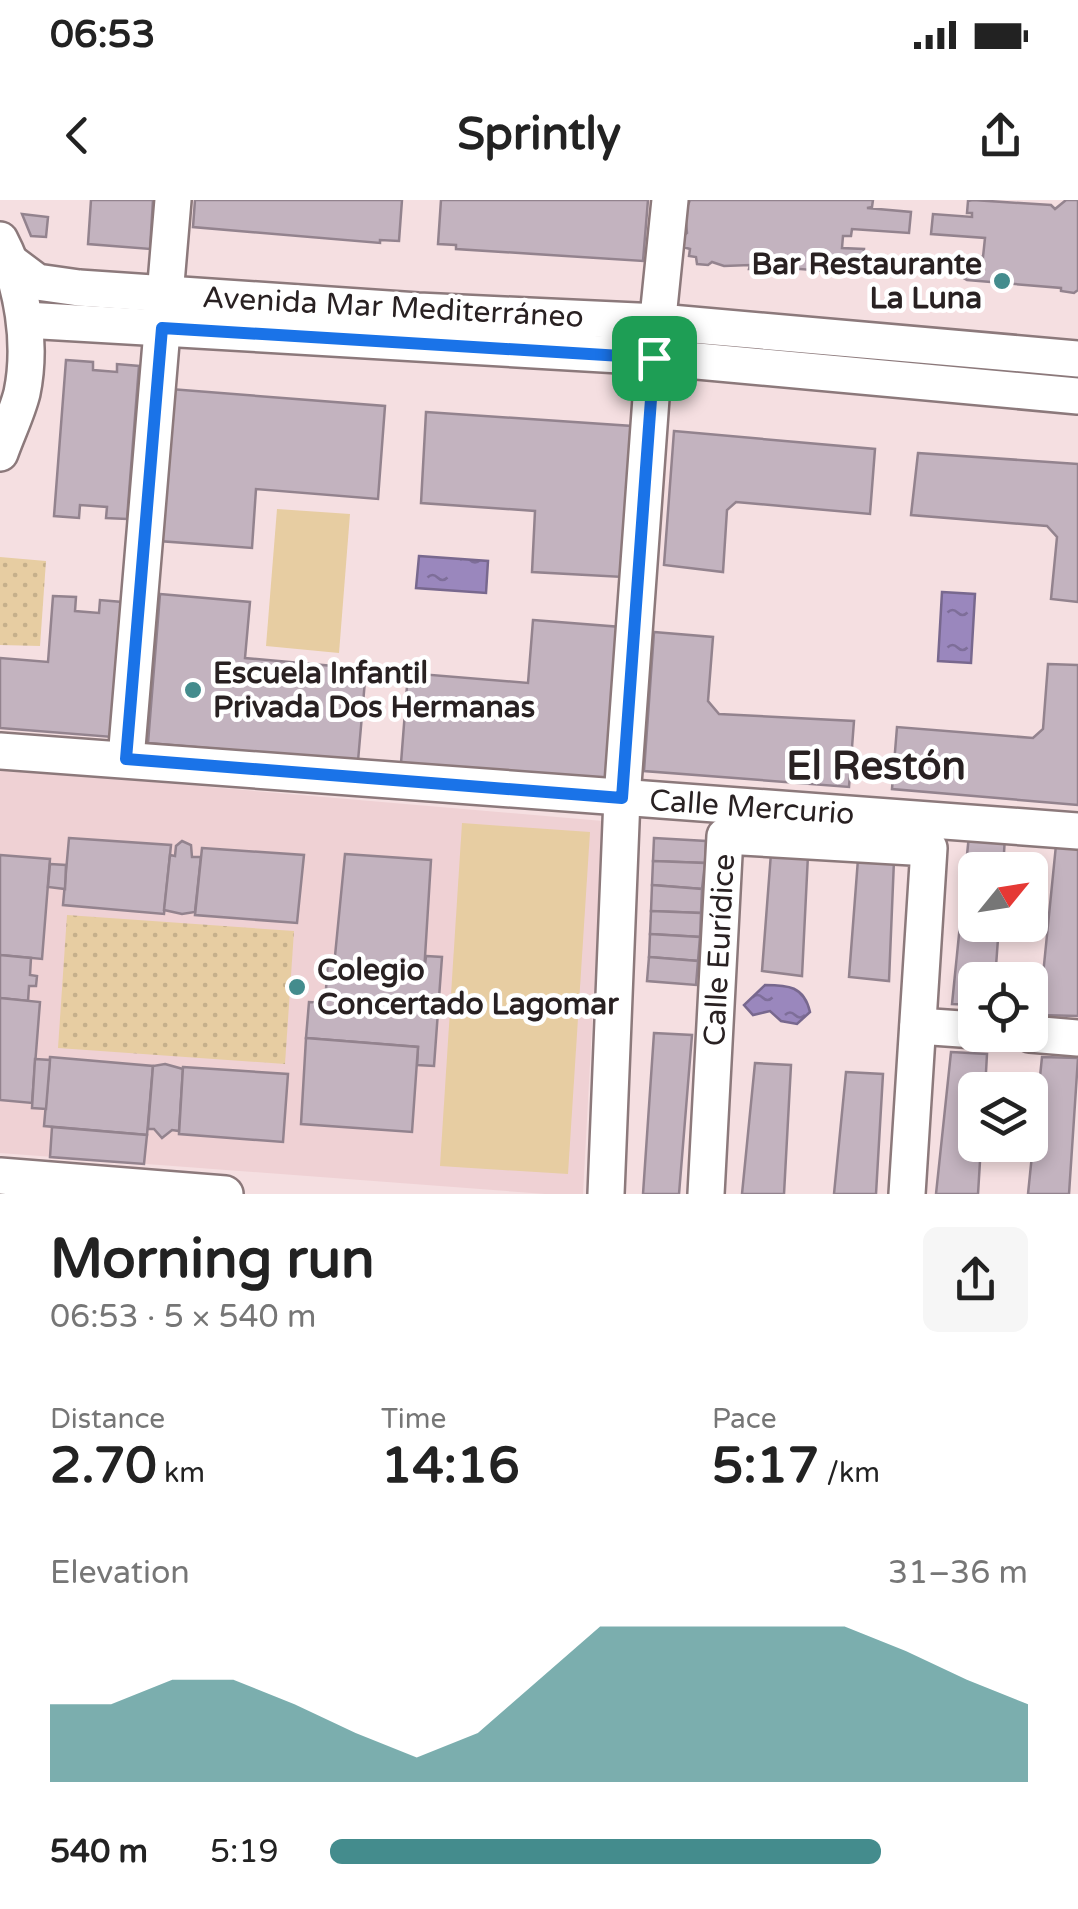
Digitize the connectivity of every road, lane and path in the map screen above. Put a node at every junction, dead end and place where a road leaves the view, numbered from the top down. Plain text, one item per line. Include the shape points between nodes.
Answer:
1 (173, 200) edge
2 (670, 200) edge
3 (6, 252) edge
4 (163, 311) junction
5 (25, 320) junction
6 (659, 322) junction
7 (654, 358) junction
8 (1078, 359) edge
9 (1078, 396) edge
10 (0, 453) edge
11 (0, 751) edge
12 (126, 759) junction
13 (622, 798) junction
14 (726, 821) junction
15 (1078, 831) edge
16 (930, 834) junction
17 (918, 1026) junction
18 (958, 1029) edge
19 (1048, 1036) edge
20 (1078, 1038) edge
21 (0, 1176) edge
22 (94, 1189) edge
23 (225, 1194) edge
24 (606, 1194) edge
25 (706, 1194) edge
26 (907, 1194) edge

1 - 4 street
2 - 6 street
3 - 4 street, Avenida Mar Mediterráneo via 36,282
3 - 5 street
4 - 5 street, Avenida Mar Mediterráneo
4 - 6 street, Avenida Mar Mediterráneo via 418,311
4 - 7 street, Avenida Mar Mediterráneo
4 - 12 street
5 - 10 street via 22,392
6 - 7 street
6 - 8 street, Avenida Mar Mediterráneo
7 - 9 street, Avenida Mar Mediterráneo
7 - 13 street
11 - 12 street, Calle Mercurio
12 - 13 street, Calle Mercurio
13 - 14 street, Calle Mercurio
13 - 24 street
14 - 16 street, Calle Mercurio
14 - 25 street, Calle Eurídice
15 - 16 street, Calle Mercurio
16 - 17 street
17 - 18 street
17 - 26 street
19 - 20 street
21 - 22 street
22 - 23 street

